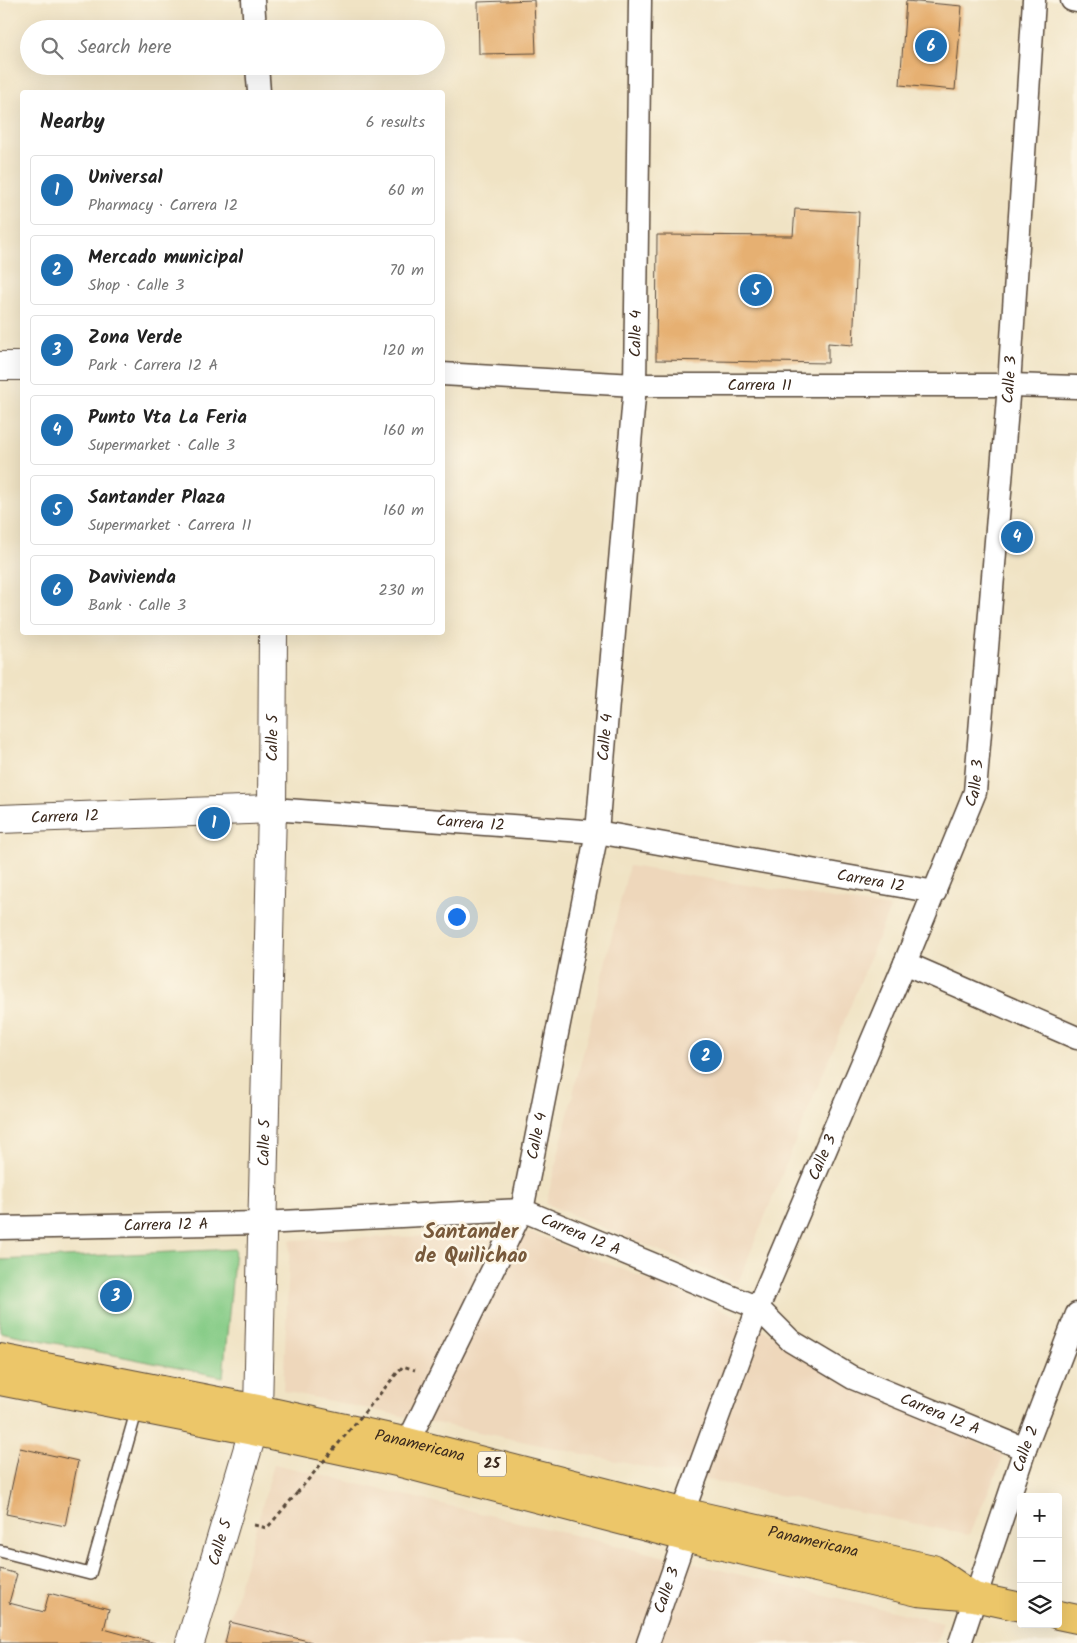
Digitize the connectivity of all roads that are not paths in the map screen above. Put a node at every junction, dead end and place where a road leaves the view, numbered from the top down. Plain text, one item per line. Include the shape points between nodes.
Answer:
1 (253, 0) edge
2 (640, 0) edge
3 (1034, 0) edge
4 (1072, 0) edge
5 (1077, 1) edge
6 (254, 20) edge
7 (258, 75) edge
8 (259, 90) edge
9 (0, 366) edge
10 (20, 366) edge
11 (445, 374) edge
12 (634, 385) junction
13 (1009, 385) junction
14 (1077, 388) edge
15 (272, 635) edge
16 (272, 809) junction
17 (0, 819) edge
18 (597, 832) junction
19 (935, 892) junction
20 (905, 963) junction
21 (1077, 1038) edge
22 (522, 1210) junction
23 (262, 1223) junction
24 (0, 1228) edge
25 (758, 1308) junction
26 (1077, 1314) edge
27 (0, 1358) edge
28 (0, 1381) edge
29 (137, 1408) junction
30 (255, 1420) junction
31 (408, 1442) junction
32 (1025, 1449) junction
33 (684, 1524) junction
34 (0, 1550) edge
35 (974, 1597) junction
36 (1017, 1606) edge
37 (1062, 1616) edge
38 (1077, 1619) edge
39 (190, 1643) edge
40 (648, 1643) edge
41 (960, 1643) edge

1 - 6 street
2 - 12 street, Calle 4
3 - 13 street, Calle 3
4 - 5 street
7 - 8 street
9 - 10 street
11 - 12 street, Carrera 11
12 - 13 street, Carrera 11
12 - 18 street, Calle 4
13 - 14 street, Carrera 11
13 - 19 street, Calle 3 via 975,792
15 - 16 street, Calle 5
16 - 17 street, Carrera 12
16 - 18 street, Carrera 12
16 - 23 street, Calle 5
18 - 19 street, Carrera 12
18 - 22 street, Calle 4
19 - 20 street, Calle 3
20 - 21 street
20 - 25 street, Calle 3
22 - 23 street, Carrera 12 A
22 - 25 street, Carrera 12 A
22 - 31 street, Calle 4
23 - 24 street, Carrera 12 A
23 - 30 street, Calle 5
25 - 32 street, Carrera 12 A via 791,1341 853,1378
25 - 33 street, Calle 3
26 - 32 street, Calle 2
27 - 30 main road, Panamericana / 25
28 - 29 main road, Panamericana / 25
29 - 30 main road, Panamericana / 25
29 - 34 lane via 90,1574
30 - 31 main road, Panamericana / 25
30 - 33 main road, Panamericana / 25 via 397,1462
30 - 39 street, Calle 5
31 - 33 main road, Panamericana / 25
32 - 35 street, Calle 2
33 - 35 main road, Panamericana / 25 via 918,1592
33 - 40 street, Calle 3
35 - 36 main road, Panamericana / 25
35 - 41 street, Calle 2
37 - 38 main road

